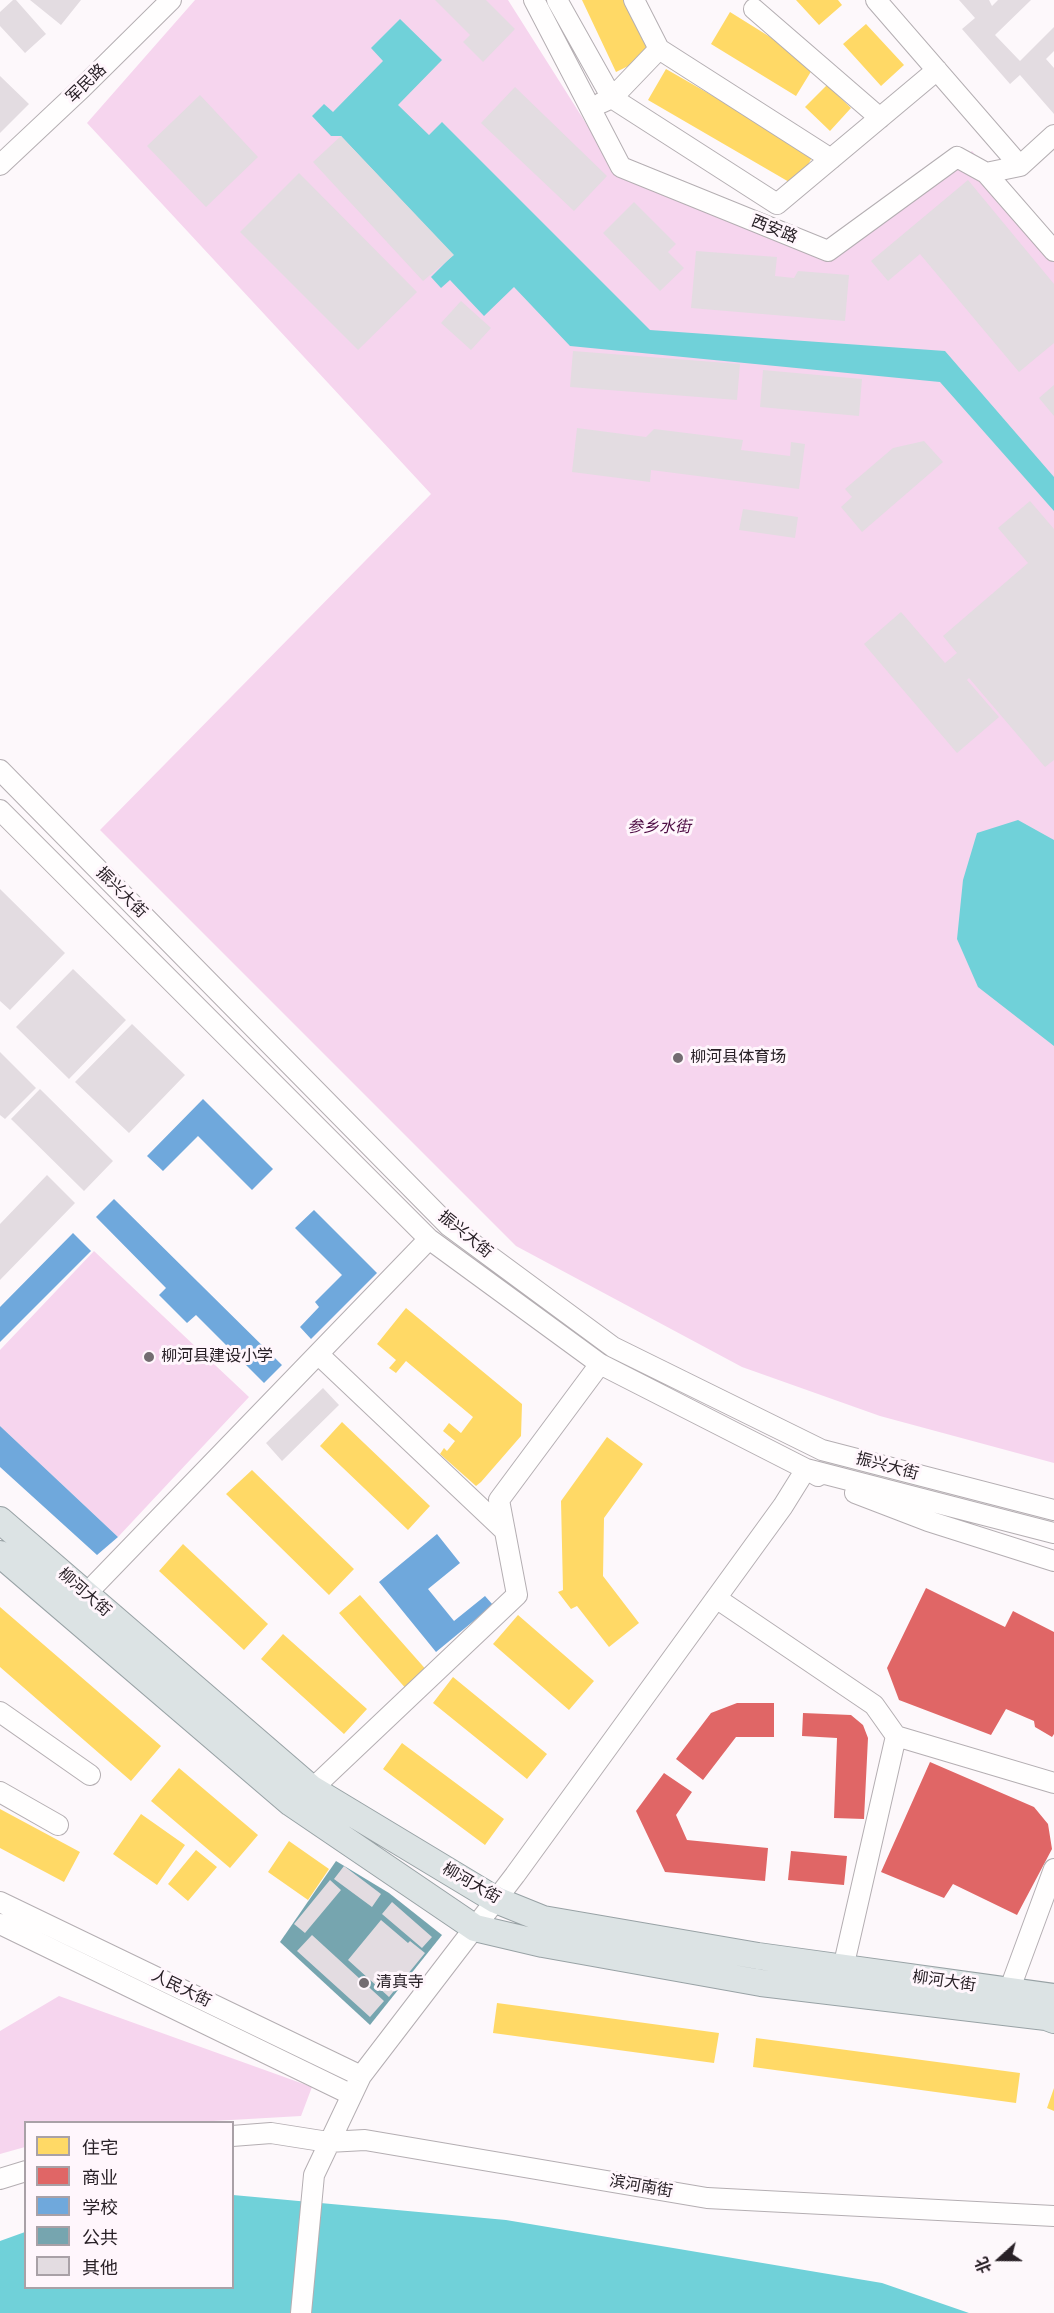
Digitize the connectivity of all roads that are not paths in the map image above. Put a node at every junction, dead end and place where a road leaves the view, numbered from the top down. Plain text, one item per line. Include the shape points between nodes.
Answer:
1 (171, 0) edge
2 (534, 0) edge
3 (557, 0) edge
4 (634, 0) edge
5 (876, 0) edge
6 (754, 9) dead end
7 (659, 49) junction
8 (937, 70) junction
9 (612, 98) junction
10 (590, 108) junction
11 (880, 118) junction
12 (1054, 135) edge
13 (831, 159) junction
14 (0, 165) edge
15 (1020, 166) junction
16 (986, 173) junction
17 (1054, 250) edge
18 (0, 770) edge
19 (0, 810) edge
20 (429, 1239) junction
21 (318, 1354) junction
22 (600, 1364) junction
23 (806, 1469) junction
24 (1054, 1510) edge
25 (0, 1520) edge
26 (505, 1531) junction
27 (1054, 1533) edge
28 (22, 1539) junction
29 (1, 1557) edge
30 (1054, 1561) edge
31 (86, 1594) junction
32 (716, 1598) junction
33 (0, 1712) edge
34 (896, 1736) junction
35 (90, 1775) dead end
36 (1054, 1783) edge
37 (312, 1789) junction
38 (0, 1792) edge
39 (58, 1825) dead end
40 (1054, 1869) edge
41 (496, 1900) junction
42 (0, 1902) edge
43 (0, 1924) edge
44 (475, 1928) junction
45 (843, 1968) junction
46 (1009, 1991) junction
47 (1054, 1997) edge
48 (1054, 2020) edge
49 (362, 2076) junction
50 (352, 2095) junction
51 (234, 2136) edge
52 (328, 2142) junction
53 (24, 2172) edge
54 (0, 2179) edge
55 (1054, 2216) edge
56 (302, 2313) edge

1 - 14 street, 军民路
2 - 10 street, 西安路
3 - 9 street
4 - 7 street
5 - 8 street
6 - 11 street
7 - 9 street
7 - 13 street
8 - 11 street
8 - 15 street
9 - 10 street
9 - 13 street via 777,204
10 - 16 street, 西安路 via 621,167 828,251 957,157
11 - 13 street
12 - 15 street
15 - 16 street
16 - 17 street, 西安路
18 - 24 street, 振兴大街 via 448,1226 614,1347 822,1450
19 - 20 street, 振兴大街
20 - 21 street
20 - 22 street, 振兴大街
21 - 26 street
21 - 31 street
22 - 23 street, 振兴大街
22 - 26 street via 499,1500
23 - 27 street, 振兴大街
23 - 30 street via 928,1521
23 - 32 street
25 - 28 main road, 柳河大街
26 - 37 street via 517,1595
28 - 29 street
28 - 31 main road, 柳河大街
29 - 44 main road, 柳河大街 via 291,1803
31 - 37 main road, 柳河大街
32 - 34 street via 874,1705
32 - 41 street
33 - 35 street
34 - 36 street
34 - 45 street
37 - 41 main road, 柳河大街
38 - 39 street
40 - 46 street
41 - 44 street
41 - 45 main road, 柳河大街 via 543,1919
42 - 49 street, 人民大街
43 - 50 street, 人民大街
44 - 48 main road, 柳河大街 via 761,1983
44 - 49 street
45 - 46 main road, 柳河大街
46 - 47 main road, 柳河大街
49 - 50 street
50 - 52 street
51 - 52 street, 滨河南街 via 271,2133
52 - 55 street, 滨河南街 via 365,2140 707,2198
52 - 56 street via 314,2175
53 - 54 street

